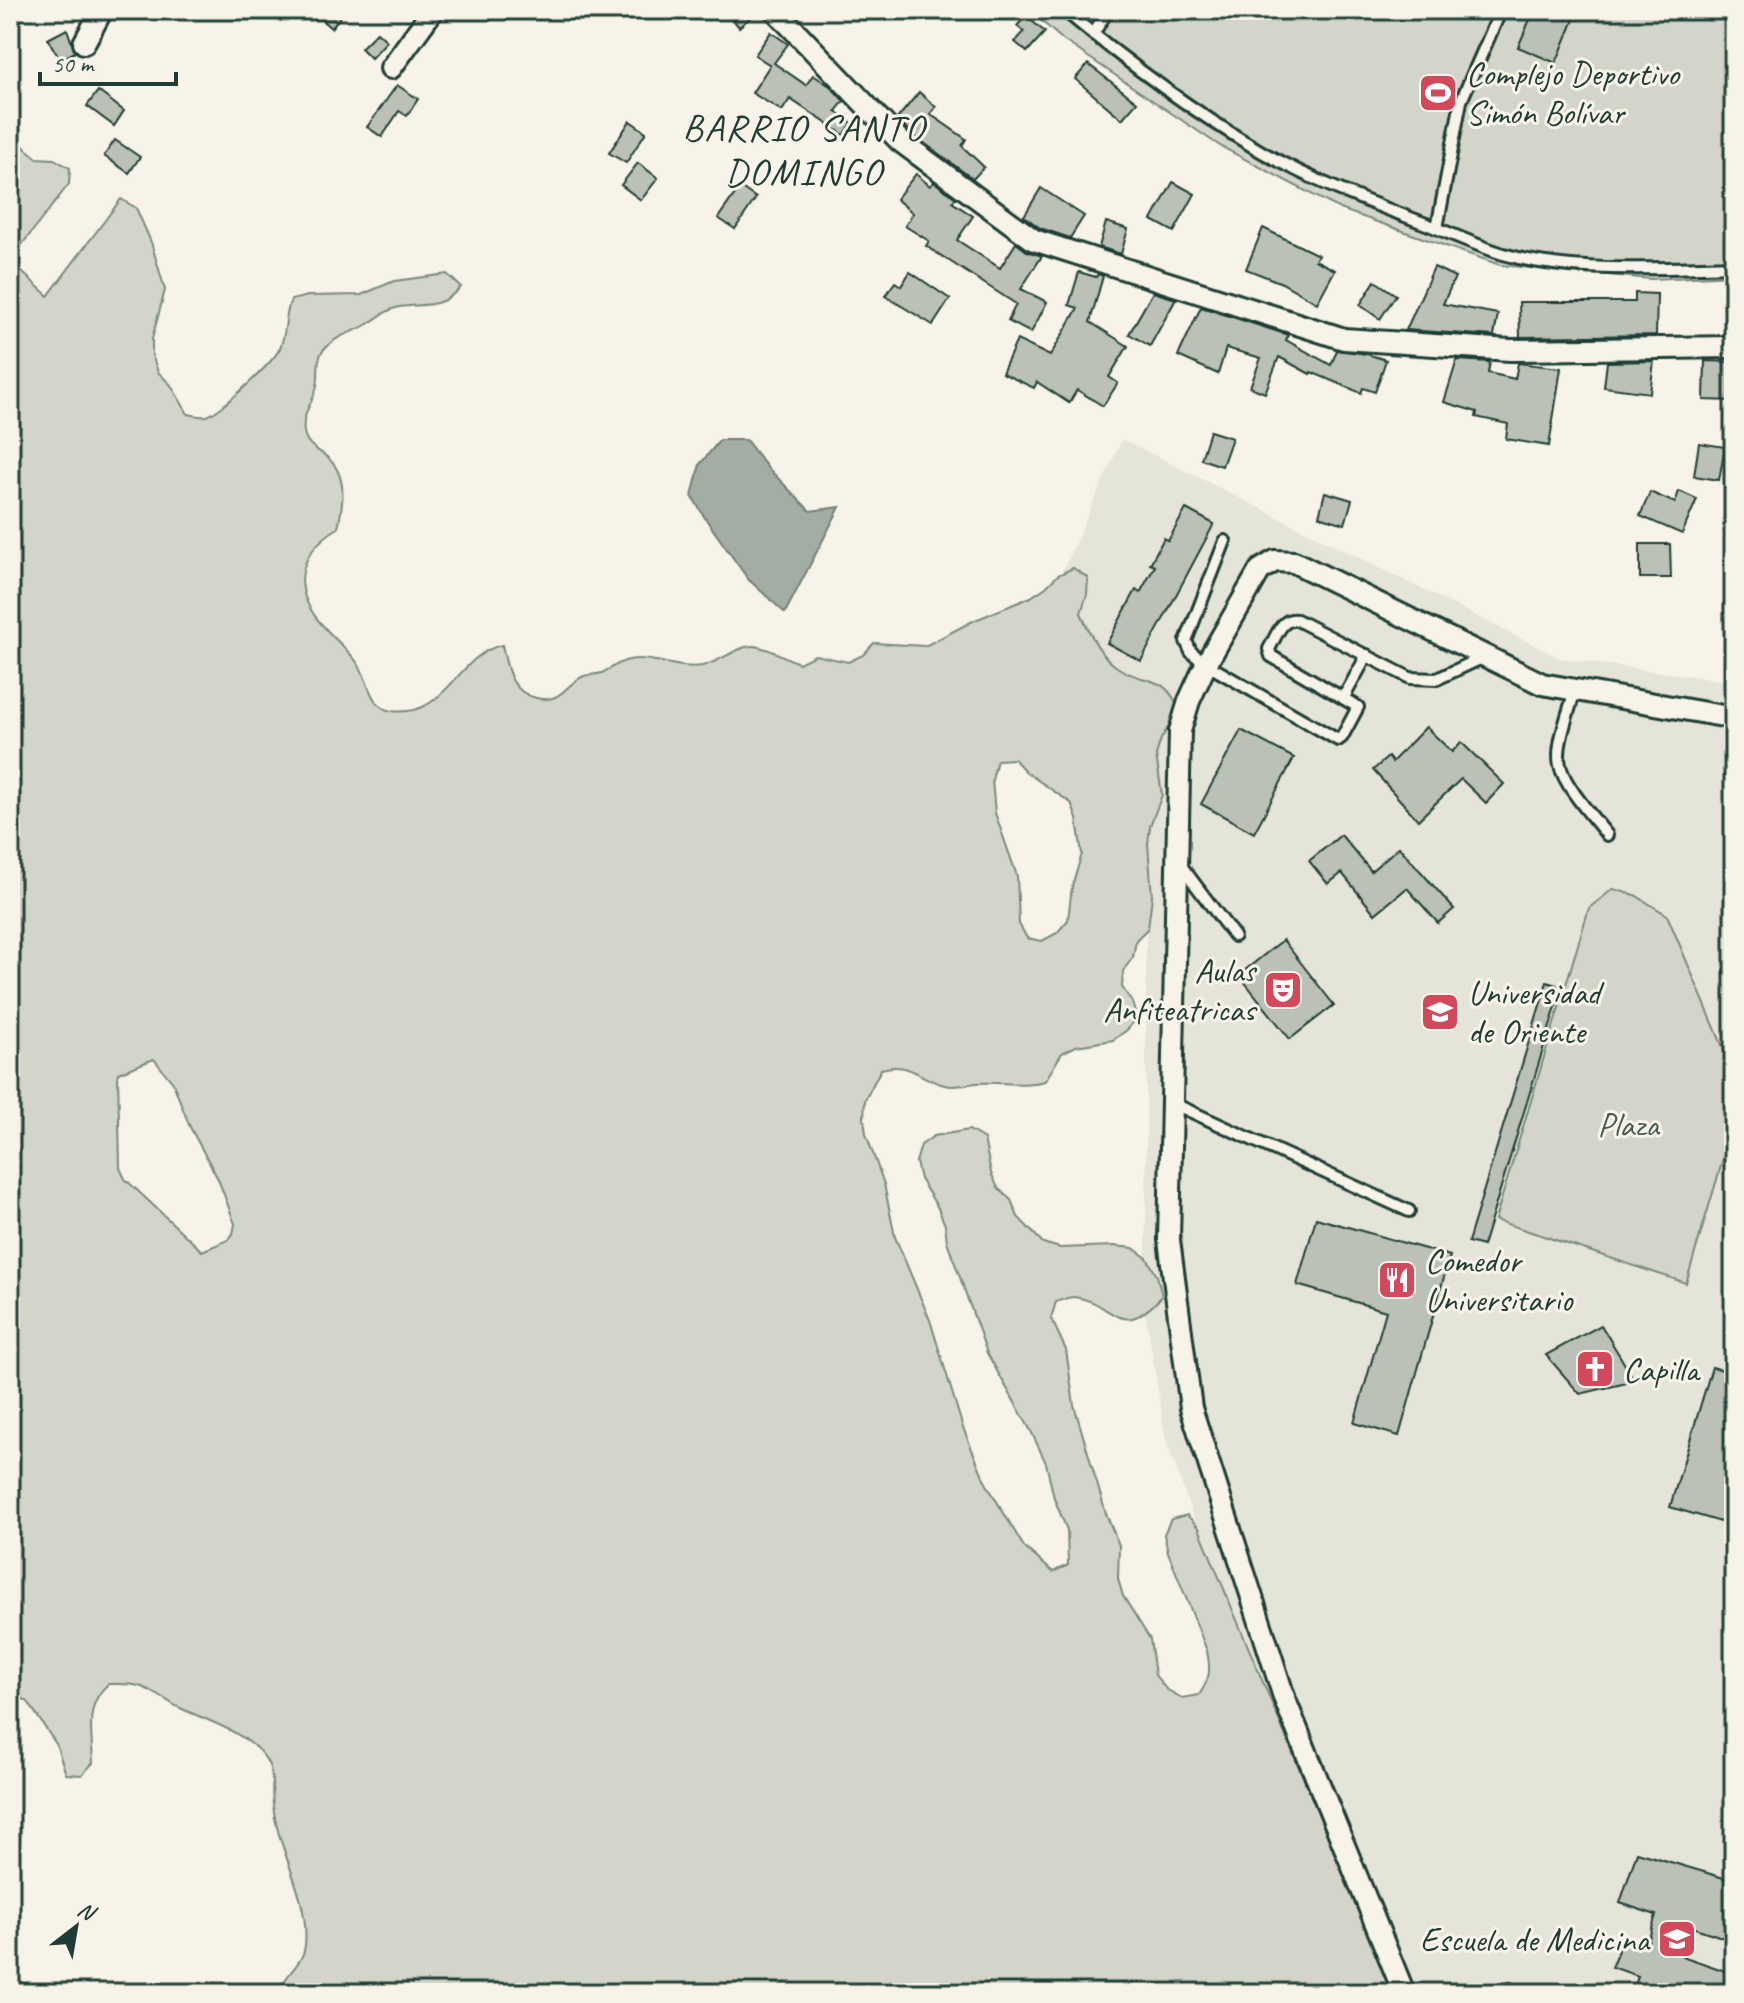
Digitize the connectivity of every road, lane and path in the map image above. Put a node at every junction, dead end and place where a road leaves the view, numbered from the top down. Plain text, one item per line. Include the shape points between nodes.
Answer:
1 (102, 10) edge
2 (433, 10) edge
3 (775, 10) edge
4 (1064, 10) edge
5 (1501, 10) edge
6 (1104, 12) edge
7 (1093, 34) junction
8 (84, 43) dead end
9 (391, 68) dead end
10 (1437, 228) junction
11 (1734, 266) edge
12 (1734, 347) edge
13 (1225, 541) dead end
14 (1367, 655) junction
15 (1486, 657) junction
16 (1206, 664) junction
17 (1575, 690) junction
18 (1344, 697) junction
19 (1734, 718) edge
20 (1607, 835) dead end
21 (1178, 862) junction
22 (1234, 936) dead end
23 (1172, 1103) junction
24 (1409, 1211) dead end
25 (1734, 1673) edge
26 (1734, 1697) edge
27 (1404, 1993) edge

1 - 8 street
2 - 9 street
3 - 12 street via 900,141 1034,240 1344,339 1510,350
4 - 7 lane
5 - 10 lane via 1461,101
6 - 7 lane
7 - 10 lane via 1262,152
10 - 11 lane via 1504,254 1548,262 1633,269
13 - 16 lane via 1186,641
14 - 15 lane via 1423,680
14 - 18 lane
14 - 18 lane via 1290,618 1269,649 1271,656
15 - 16 street via 1294,562 1275,561 1260,570
15 - 17 street via 1542,684
16 - 18 lane via 1338,740 1358,710
16 - 21 street via 1180,731
17 - 19 street
17 - 20 lane via 1560,765
21 - 22 lane
21 - 23 street
23 - 24 lane
23 - 27 street via 1169,1240 1191,1408 1285,1700
25 - 26 lane

